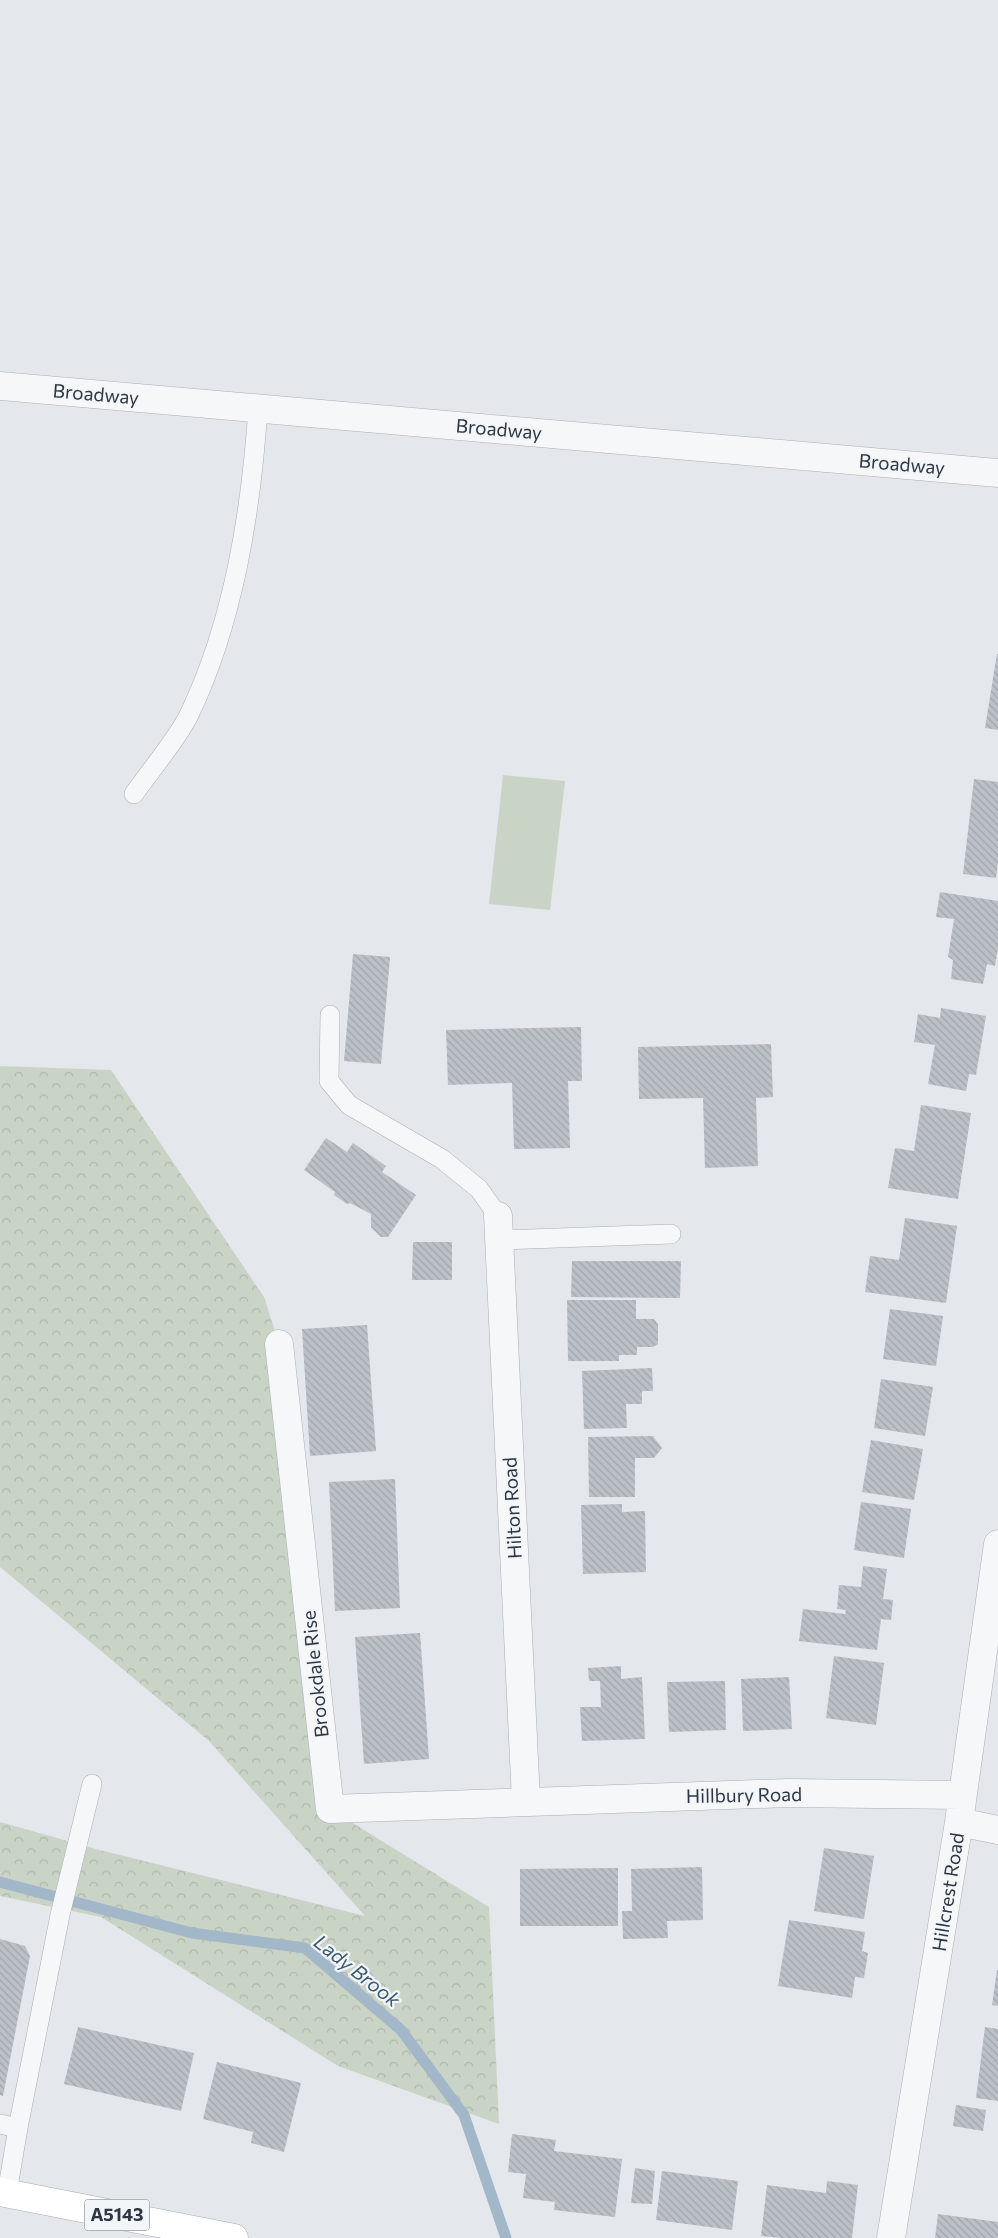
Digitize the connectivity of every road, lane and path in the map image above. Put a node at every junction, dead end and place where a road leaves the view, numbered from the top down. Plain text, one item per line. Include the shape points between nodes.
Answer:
1 (0, 386) edge
2 (258, 408) junction
3 (998, 473) edge
4 (134, 794) dead end
5 (330, 1015) dead end
6 (498, 1228) junction
7 (671, 1234) dead end
8 (279, 1344) dead end
9 (998, 1544) edge
10 (92, 1784) dead end
11 (962, 1795) junction
12 (526, 1801) junction
13 (959, 1822) junction
14 (998, 1830) edge
15 (9, 2126) edge
16 (4, 2193) edge
17 (234, 2238) edge
18 (891, 2238) edge

1 - 2 street, Broadway
2 - 3 street, Broadway
2 - 4 lane via 254,462 236,581 219,638 188,716
5 - 6 lane via 329,1082 349,1105 442,1158 479,1189
6 - 7 lane
6 - 12 street, Hilton Road
8 - 12 street, Brookdale Rise via 330,1809
9 - 11 street, Hillcrest Road
10 - 15 lane
11 - 12 street, Hillbury Road via 788,1793
11 - 13 street, Hillcrest Road
13 - 14 street
13 - 18 street, Hillcrest Road
15 - 16 lane
16 - 17 main road, A5143

